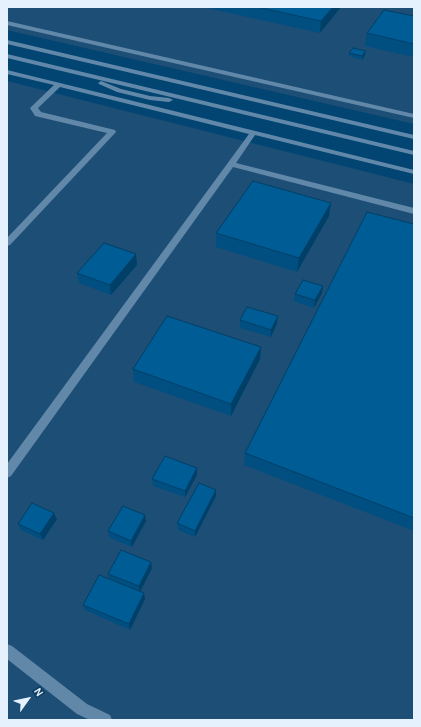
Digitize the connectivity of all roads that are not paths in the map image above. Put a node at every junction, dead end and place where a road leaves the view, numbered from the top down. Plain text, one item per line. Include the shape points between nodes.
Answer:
1 (7, 23) edge
2 (7, 42) edge
3 (7, 56) edge
4 (7, 72) edge
5 (59, 84) junction
6 (414, 116) edge
7 (254, 132) junction
8 (414, 137) edge
9 (414, 153) edge
10 (231, 164) junction
11 (414, 172) edge
12 (414, 211) edge
13 (7, 243) edge
14 (7, 473) edge
15 (7, 650) edge
16 (104, 720) edge

1 - 6 street
2 - 8 street
3 - 9 street
4 - 5 street
5 - 7 street
5 - 13 street via 34,108 38,114 112,132
7 - 10 street
7 - 11 street
10 - 12 street
10 - 14 street
15 - 16 street via 82,709

